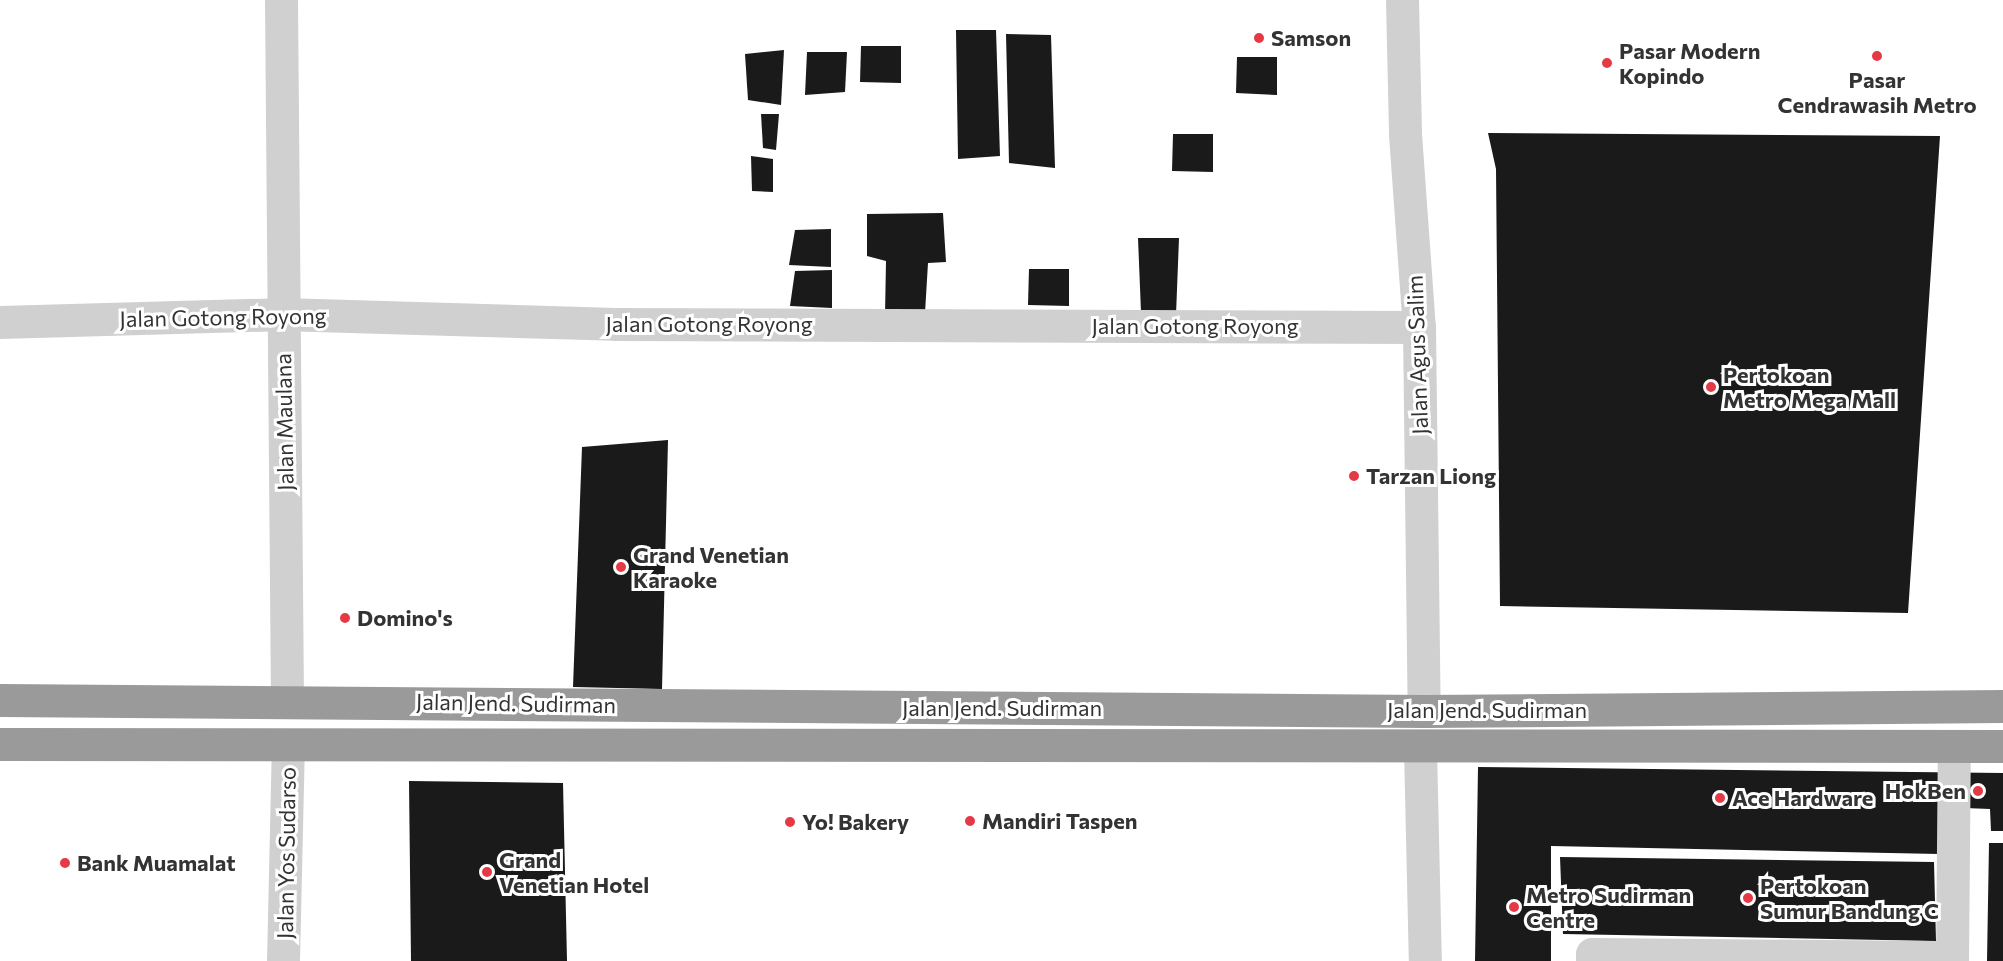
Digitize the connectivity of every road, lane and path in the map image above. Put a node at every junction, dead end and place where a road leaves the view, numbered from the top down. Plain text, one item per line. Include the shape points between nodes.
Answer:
1 (280, 0) edge
2 (1402, 0) edge
3 (282, 314) junction
4 (0, 322) edge
5 (1419, 327) junction
6 (0, 700) edge
7 (287, 700) junction
8 (772, 706) junction
9 (2003, 706) edge
10 (1424, 711) junction
11 (0, 744) edge
12 (288, 745) junction
13 (773, 746) junction
14 (1954, 746) junction
15 (2003, 746) edge
16 (1420, 748) junction
17 (1952, 959) edge
18 (283, 961) edge
19 (1425, 961) edge
20 (1592, 961) edge

1 - 3 street, Jalan Maulana
2 - 5 street, Jalan Agus Salim via 1405,135
3 - 4 street, Jalan Gotong Royong
3 - 5 street, Jalan Gotong Royong via 615,324
3 - 7 street, Jalan Maulana
5 - 10 street, Jalan Agus Salim
6 - 7 highway, Jalan Jend. Sudirman
7 - 8 highway, Jalan Jend. Sudirman
7 - 12 highway
8 - 10 highway, Jalan Jend. Sudirman
8 - 13 highway
9 - 10 highway, Jalan Jend. Sudirman
11 - 12 highway, Jalan Jend. Sudirman
12 - 13 highway, Jalan Jend. Sudirman
12 - 18 street, Jalan Yos Sudarso
13 - 16 highway, Jalan Jend. Sudirman
14 - 15 highway, Jalan Jend. Sudirman
14 - 16 highway, Jalan Jend. Sudirman
14 - 17 street
16 - 19 street
17 - 20 street via 1592,954

